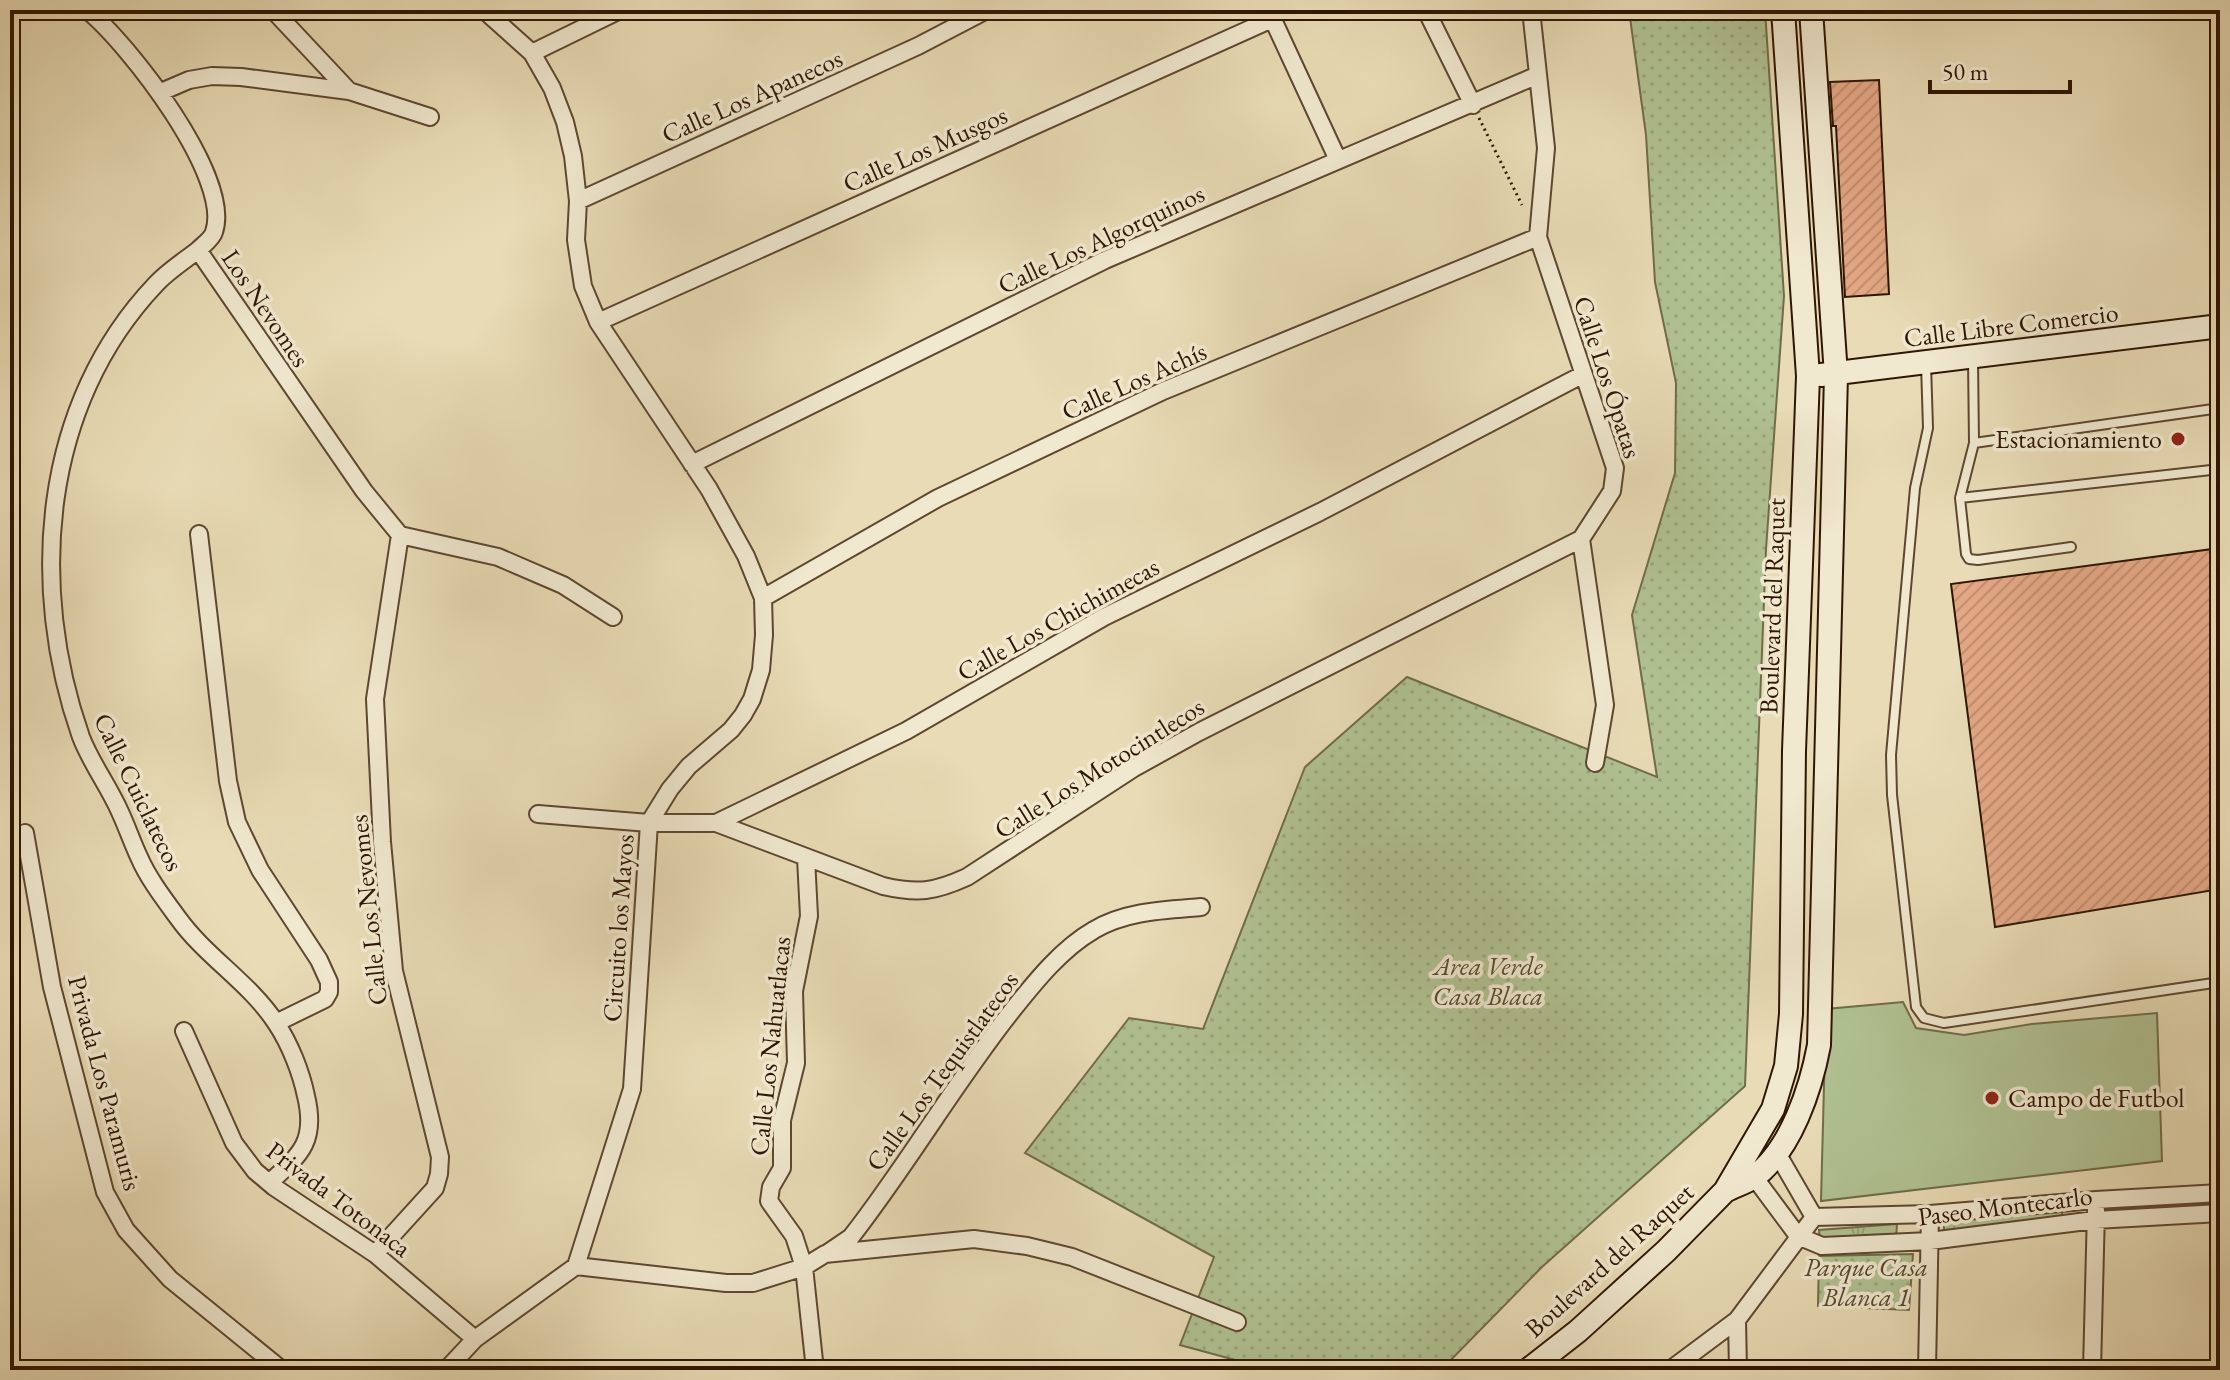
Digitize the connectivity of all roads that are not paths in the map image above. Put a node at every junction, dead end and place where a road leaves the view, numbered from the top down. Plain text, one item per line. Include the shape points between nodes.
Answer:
1 (87, 10) edge
2 (273, 10) edge
3 (484, 10) edge
4 (620, 10) edge
5 (987, 10) edge
6 (1426, 10) edge
7 (1531, 10) edge
8 (1783, 10) edge
9 (1811, 10) edge
10 (1270, 14) edge
11 (532, 53) junction
12 (1538, 75) junction
13 (349, 91) junction
14 (161, 92) junction
15 (1473, 105) junction
16 (430, 117) dead end
17 (1338, 160) junction
18 (578, 201) junction
19 (1538, 237) junction
20 (198, 250) junction
21 (598, 322) junction
22 (2220, 326) edge
23 (1973, 359) junction
24 (1926, 363) junction
25 (1582, 375) junction
26 (1836, 375) junction
27 (1808, 376) junction
28 (2220, 408) edge
29 (1974, 443) junction
30 (692, 464) junction
31 (2220, 469) edge
32 (1960, 498) junction
33 (199, 534) dead end
34 (400, 535) junction
35 (1581, 539) junction
36 (2071, 547) dead end
37 (763, 598) junction
38 (613, 617) dead end
39 (1826, 750) junction
40 (1794, 751) junction
41 (1595, 763) dead end
42 (538, 814) dead end
43 (649, 823) junction
44 (716, 823) junction
45 (25, 833) dead end
46 (806, 858) junction
47 (1201, 907) dead end
48 (2220, 982) edge
49 (276, 1023) junction
50 (184, 1031) dead end
51 (1786, 1066) junction
52 (1814, 1072) junction
53 (1777, 1153) junction
54 (1748, 1168) junction
55 (269, 1183) junction
56 (2220, 1193) edge
57 (2096, 1200) junction
58 (2220, 1213) edge
59 (1930, 1214) junction
60 (1814, 1217) junction
61 (2095, 1220) junction
62 (1798, 1236) junction
63 (1930, 1241) junction
64 (375, 1254) junction
65 (825, 1254) junction
66 (576, 1266) junction
67 (804, 1267) junction
68 (1737, 1320) junction
69 (1237, 1322) dead end
70 (475, 1339) junction
71 (282, 1370) edge
72 (446, 1370) edge
73 (815, 1370) edge
74 (1528, 1370) edge
75 (1670, 1370) edge
76 (1738, 1370) edge
77 (1927, 1370) edge
78 (2092, 1370) edge

1 - 14 street, Los Nevomes
2 - 13 street
3 - 11 street, Circuito los Mayos
4 - 11 street
5 - 18 street, Calle Los Apanecos
6 - 15 street
7 - 12 street, Calle Los Ópatas
8 - 27 street, Boulevard del Raquet
9 - 26 street
10 - 17 street
10 - 21 street, Calle Los Musgos
11 - 18 street, Circuito los Mayos via 565,122
12 - 15 street, Calle Los Algorquinos
12 - 19 street, Calle Los Ópatas via 1546,148
13 - 14 street via 212,76
13 - 16 street
14 - 20 street, Los Nevomes via 204,170 215,203 214,235
15 - 17 street, Calle Los Algorquinos
17 - 30 street, Calle Los Algorquinos via 1105,260
18 - 21 street, Circuito los Mayos via 576,240 583,286
19 - 25 street, Calle Los Ópatas
19 - 37 street, Calle Los Achís via 1149,398 938,498
20 - 34 street, Los Nevomes
20 - 49 street, Calle Cuiclatecos via 138,304 87,386 55,497 49,544 51,600 82,739 140,860 204,951
21 - 30 street, Circuito los Mayos
22 - 23 street, Calle Libre Comercio
23 - 24 street, Calle Libre Comercio
23 - 29 lane
24 - 26 street, Calle Libre Comercio
24 - 48 lane via 1928,428 1915,488 1891,755 1916,1007 1924,1018 1944,1023
25 - 35 street, Calle Los Ópatas via 1615,468 1612,491
25 - 44 street, Calle Los Chichimecas via 1104,617 906,731
26 - 27 street, Calle Libre Comercio
26 - 39 street
27 - 40 street, Boulevard del Raquet
28 - 29 lane
29 - 32 lane
30 - 37 street, Circuito los Mayos via 728,522
31 - 32 lane
32 - 36 lane via 1969,559
33 - 49 street via 237,822 329,982 325,999
34 - 38 street via 498,557 563,585
34 - 64 street, Calle Los Nevomes via 375,699 382,842 394,971 440,1157 435,1188
35 - 41 street via 1605,705
35 - 46 street, Calle Los Motocintlecos via 1199,732 939,890 883,886
37 - 43 street, Circuito los Mayos via 761,670 752,699 731,730 689,766
39 - 40 street
39 - 52 street via 1820,1022
40 - 51 street, Boulevard del Raquet
42 - 43 street, Calle Los Chichimecas
43 - 44 street, Calle Los Chichimecas
43 - 66 street, Circuito los Mayos via 632,1089
44 - 46 street, Calle Los Motocintlecos
45 - 71 street, Privada Los Paramuris via 52,987 105,1192 126,1230 170,1279
46 - 67 street, Calle Los Nahuatlacas via 809,916 794,991 796,1063 782,1120 782,1168 769,1201 794,1236
47 - 65 street, Calle Los Tequistlatecos via 1154,910 1116,920 1075,942 992,1036 851,1237
49 - 55 street, Calle Cuiclatecos via 299,1074 309,1122 299,1156
50 - 55 street, Privada Totonaca via 234,1143
51 - 52 street
51 - 54 street, Boulevard del Raquet
52 - 53 street
53 - 54 street
53 - 60 street
54 - 62 street
54 - 74 street, Boulevard del Raquet via 1666,1251
55 - 64 street, Privada Totonaca
56 - 57 street, Paseo Montecarlo
57 - 59 street, Paseo Montecarlo
57 - 61 street
58 - 61 street, Paseo Montecarlo
59 - 60 street, Paseo Montecarlo
59 - 63 street
60 - 62 street
61 - 63 street, Paseo Montecarlo
61 - 78 street
62 - 63 street, Paseo Montecarlo via 1822,1246
62 - 68 street
63 - 77 street
64 - 70 street, Privada Totonaca
65 - 67 street, Calle Los Tequistlatecos
65 - 69 street via 974,1239 1027,1246 1072,1257
66 - 67 street, Calle Los Tequistlatecos via 726,1283 753,1283
66 - 70 street
67 - 73 street, Calle Los Nahuatlacas
68 - 75 street
68 - 76 street
70 - 72 street

